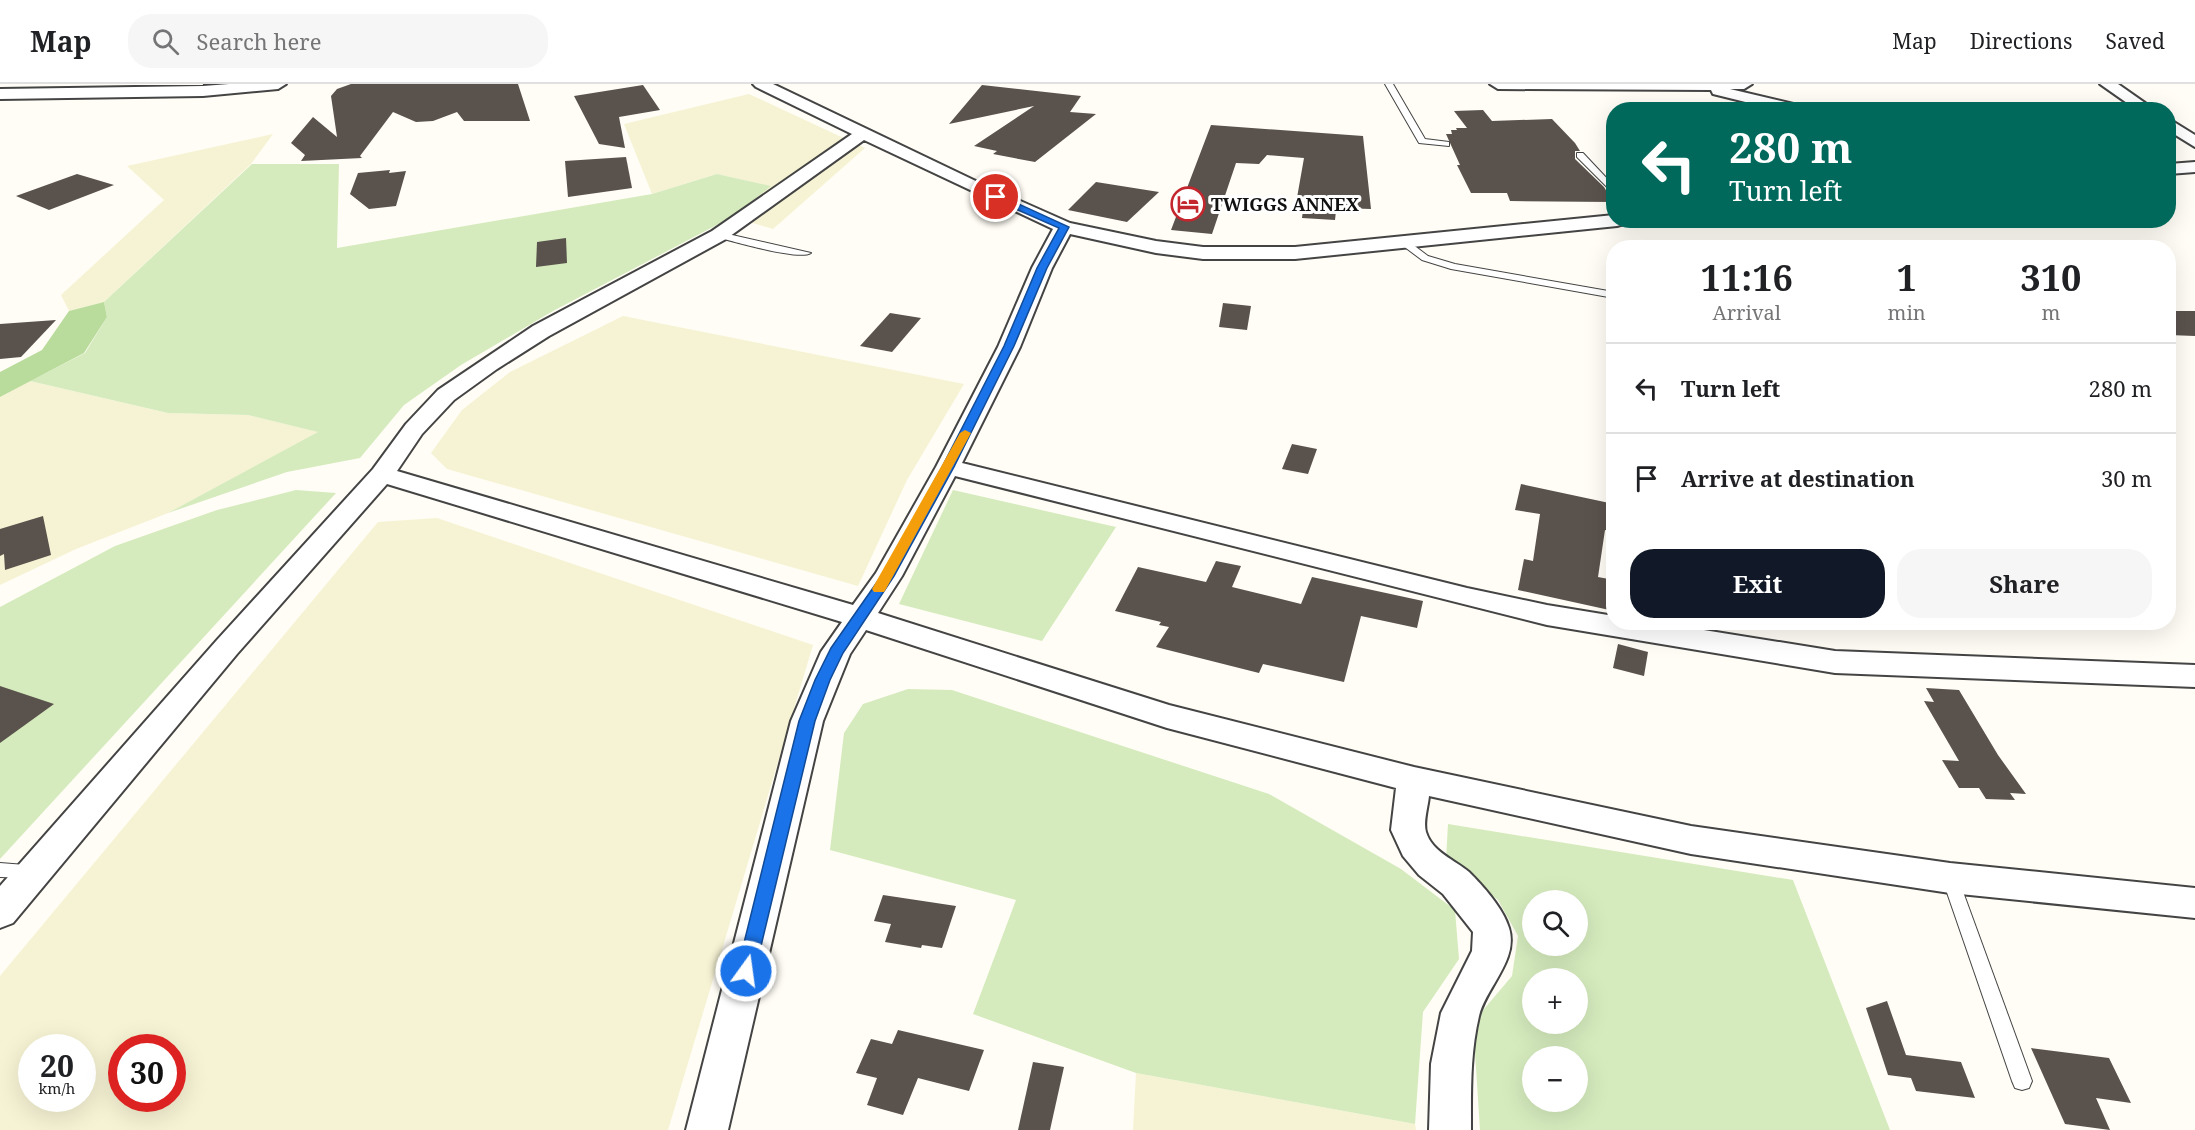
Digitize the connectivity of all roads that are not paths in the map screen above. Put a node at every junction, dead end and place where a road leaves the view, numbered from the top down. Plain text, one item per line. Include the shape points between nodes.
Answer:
1 (279, 84) edge
2 (761, 84) edge
3 (1389, 84) edge
4 (1498, 84) edge
5 (1744, 84) edge
6 (2109, 84) edge
7 (1700, 86) junction
8 (0, 94) edge
9 (1761, 102) edge
10 (2136, 102) edge
11 (2176, 129) edge
12 (864, 133) junction
13 (2195, 142) edge
14 (1446, 144) dead end
15 (1580, 155) dead end
16 (2195, 167) edge
17 (2176, 168) edge
18 (1606, 182) edge
19 (1606, 221) edge
20 (1064, 227) junction
21 (719, 235) junction
22 (1405, 243) junction
23 (806, 253) dead end
24 (1606, 294) edge
25 (948, 467) junction
26 (382, 474) junction
27 (860, 617) junction
28 (1606, 625) edge
29 (1639, 630) edge
30 (2195, 676) edge
31 (1414, 780) junction
32 (0, 870) edge
33 (34, 871) junction
34 (1950, 878) junction
35 (2195, 903) edge
36 (0, 912) edge
37 (2022, 1080) dead end
38 (707, 1130) edge
39 (1450, 1130) edge

1 - 8 street via 203,91
2 - 12 street
3 - 14 lane via 1422,141
4 - 7 street
5 - 7 street
6 - 10 street
7 - 9 street
11 - 13 street
12 - 20 street
12 - 21 street
15 - 18 lane
16 - 17 street
19 - 22 street
20 - 22 street via 1203,253 1295,253
20 - 25 street
21 - 23 lane
21 - 26 street via 541,331 489,364 446,395 414,429
22 - 24 lane via 1425,258 1454,267
25 - 27 street via 888,576
25 - 28 street via 1445,592
26 - 27 street
26 - 33 street
27 - 31 street via 1167,716
27 - 38 street via 836,652 807,721
29 - 30 street via 1835,662
31 - 34 street via 1691,840
31 - 39 street via 1408,830 1414,846 1431,865 1456,883 1491,929 1491,952 1460,1013 1451,1064
32 - 33 lane
33 - 36 street
34 - 35 street
34 - 37 lane

